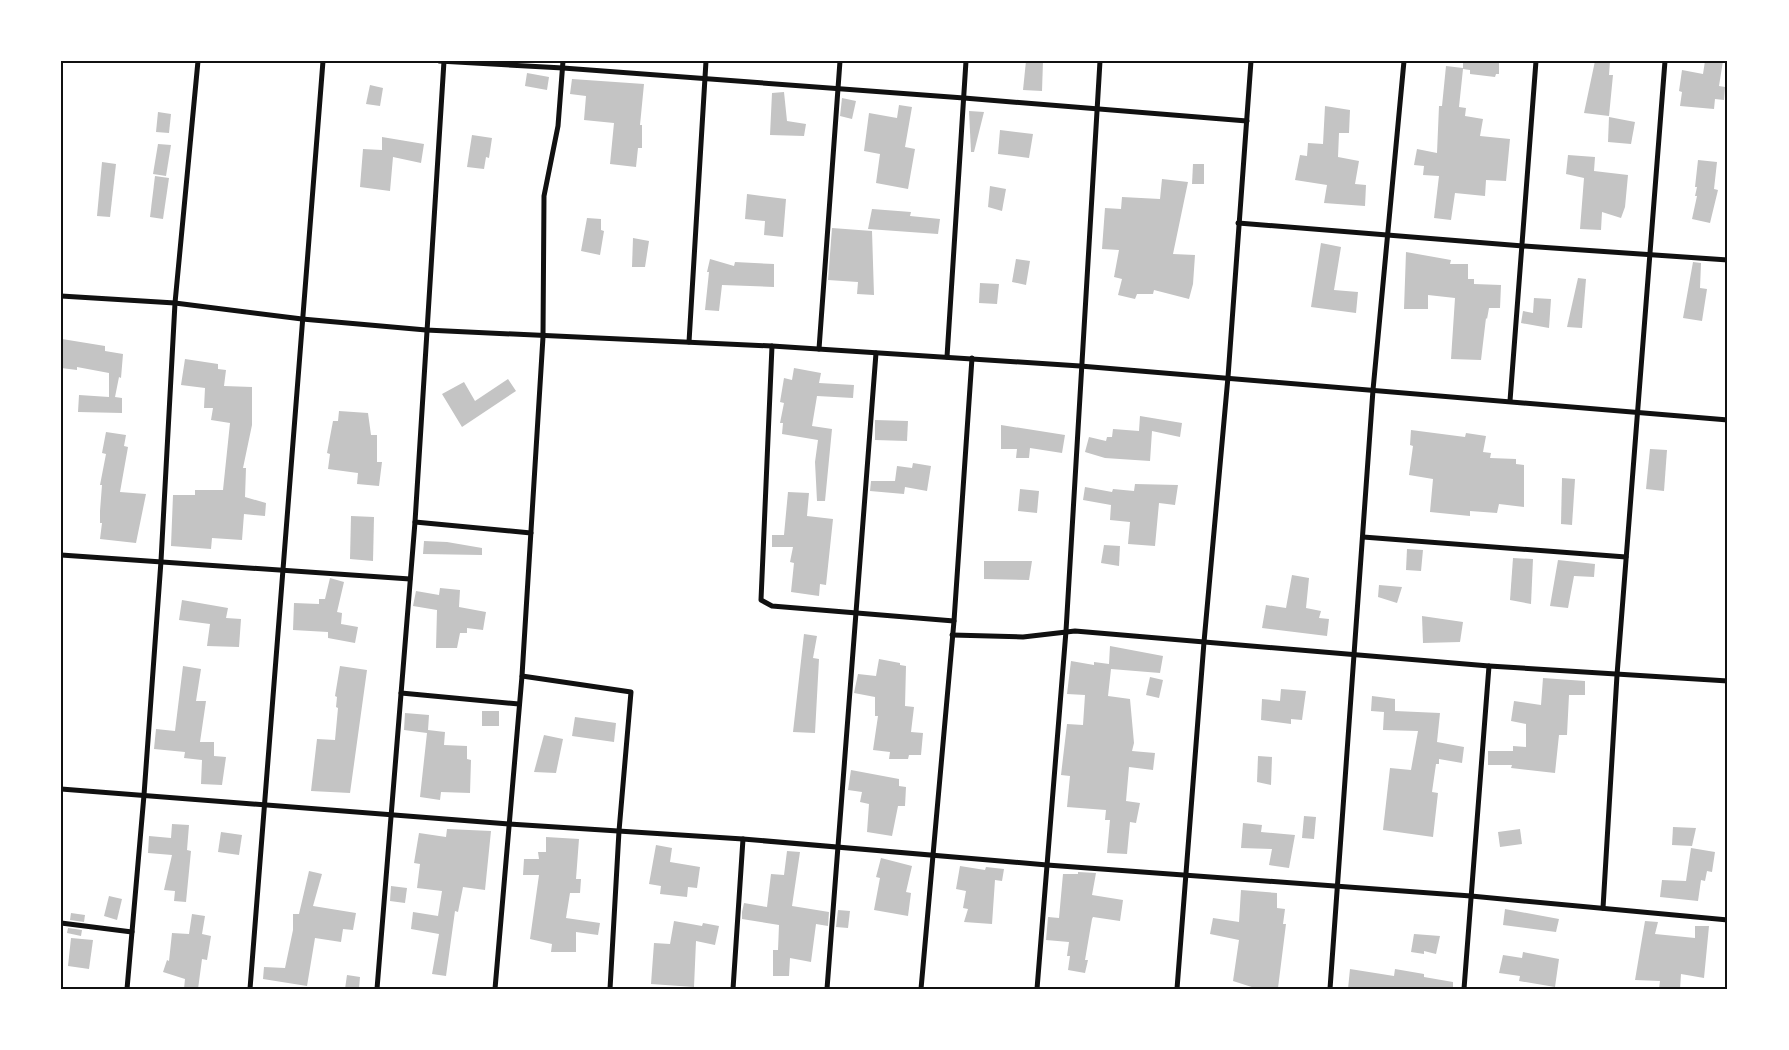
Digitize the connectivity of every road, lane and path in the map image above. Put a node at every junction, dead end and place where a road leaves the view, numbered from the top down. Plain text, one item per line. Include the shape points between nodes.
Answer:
1 (198, 61) edge
2 (323, 61) edge
3 (439, 61) edge
4 (564, 61) edge
5 (706, 61) edge
6 (840, 61) edge
7 (966, 61) edge
8 (1100, 61) edge
9 (1251, 61) edge
10 (1404, 61) edge
11 (1536, 61) edge
12 (1665, 61) edge
13 (444, 62) edge
14 (499, 64) edge
15 (563, 68) junction
16 (705, 79) junction
17 (838, 88) junction
18 (964, 98) junction
19 (1096, 110) junction
20 (1247, 121) junction
21 (1238, 222) junction
22 (1388, 235) junction
23 (1523, 246) junction
24 (1648, 253) junction
25 (1728, 260) edge
26 (61, 296) edge
27 (175, 303) junction
28 (302, 319) junction
29 (426, 330) junction
30 (543, 337) junction
31 (689, 342) junction
32 (772, 346) junction
33 (819, 349) junction
34 (876, 353) junction
35 (947, 357) junction
36 (972, 358) junction
37 (1080, 366) junction
38 (1228, 377) junction
39 (1373, 390) junction
40 (1510, 401) junction
41 (1636, 412) junction
42 (1728, 420) edge
43 (415, 522) junction
44 (531, 533) junction
45 (1363, 537) junction
46 (61, 555) edge
47 (1626, 557) junction
48 (161, 561) junction
49 (285, 570) junction
50 (410, 579) junction
51 (857, 614) junction
52 (954, 621) junction
53 (1066, 631) junction
54 (952, 635) junction
55 (1204, 642) junction
56 (1354, 655) junction
57 (1489, 666) junction
58 (1617, 675) junction
59 (522, 676) junction
60 (1728, 681) edge
61 (401, 693) junction
62 (519, 704) junction
63 (61, 789) edge
64 (144, 795) junction
65 (266, 804) junction
66 (392, 814) junction
67 (509, 824) junction
68 (619, 831) junction
69 (743, 839) junction
70 (838, 847) junction
71 (933, 856) junction
72 (1047, 866) junction
73 (1185, 875) junction
74 (1336, 887) junction
75 (1471, 896) junction
76 (1603, 908) junction
77 (1728, 920) edge
78 (61, 923) edge
79 (132, 932) junction
80 (127, 989) edge
81 (250, 989) edge
82 (377, 989) edge
83 (495, 989) edge
84 (610, 989) edge
85 (733, 989) edge
86 (827, 989) edge
87 (922, 989) edge
88 (1037, 989) edge
89 (1177, 989) edge
90 (1330, 989) edge
91 (1464, 989) edge

1 - 27 street
2 - 28 street
3 - 13 street
4 - 15 street
5 - 16 street
6 - 17 street
7 - 18 street
8 - 19 street
9 - 20 street
10 - 22 street
11 - 23 street
12 - 24 street
13 - 14 street
13 - 29 street
14 - 15 street
15 - 16 street
15 - 30 street via 558,126 544,196
16 - 17 street
16 - 31 street
17 - 18 street
17 - 33 street
18 - 19 street
18 - 35 street
19 - 20 street
19 - 37 street
20 - 21 street
21 - 22 street
21 - 38 street
22 - 23 street
22 - 39 street
23 - 24 street
23 - 40 street
24 - 25 street
24 - 41 street
26 - 27 street
27 - 28 street
27 - 48 street
28 - 29 street
28 - 49 street
29 - 30 street
29 - 43 street
30 - 31 street
30 - 44 street
31 - 32 street
32 - 33 street
32 - 51 street via 762,600 772,606
33 - 34 street
34 - 35 street
34 - 51 street
35 - 36 street
36 - 37 street
36 - 52 street
37 - 38 street
37 - 53 street
38 - 39 street
38 - 55 street
39 - 40 street
39 - 45 street
40 - 41 street
41 - 42 street
41 - 47 street
43 - 44 street
43 - 50 street
44 - 59 street
45 - 47 street
45 - 56 street
46 - 48 street
47 - 58 street
48 - 49 street
48 - 64 street
49 - 50 street
49 - 65 street
50 - 61 street
51 - 52 street
51 - 70 street
52 - 54 street
53 - 54 street via 1023,637
53 - 55 street
53 - 72 street
54 - 71 street
55 - 56 street
55 - 73 street
56 - 57 street
56 - 74 street
57 - 58 street
57 - 75 street
58 - 60 street
58 - 76 street
59 - 62 street
59 - 68 street via 631,692
61 - 62 street
61 - 66 street
62 - 67 street
63 - 64 street
64 - 65 street
64 - 79 street
65 - 66 street
65 - 81 street
66 - 67 street
66 - 82 street
67 - 68 street
67 - 83 street
68 - 69 street
68 - 84 street
69 - 70 street
69 - 85 street
70 - 71 street
70 - 86 street
71 - 72 street
71 - 87 street
72 - 73 street
72 - 88 street
73 - 74 street
73 - 89 street
74 - 75 street
74 - 90 street
75 - 76 street
75 - 91 street
76 - 77 street
78 - 79 street
79 - 80 street

